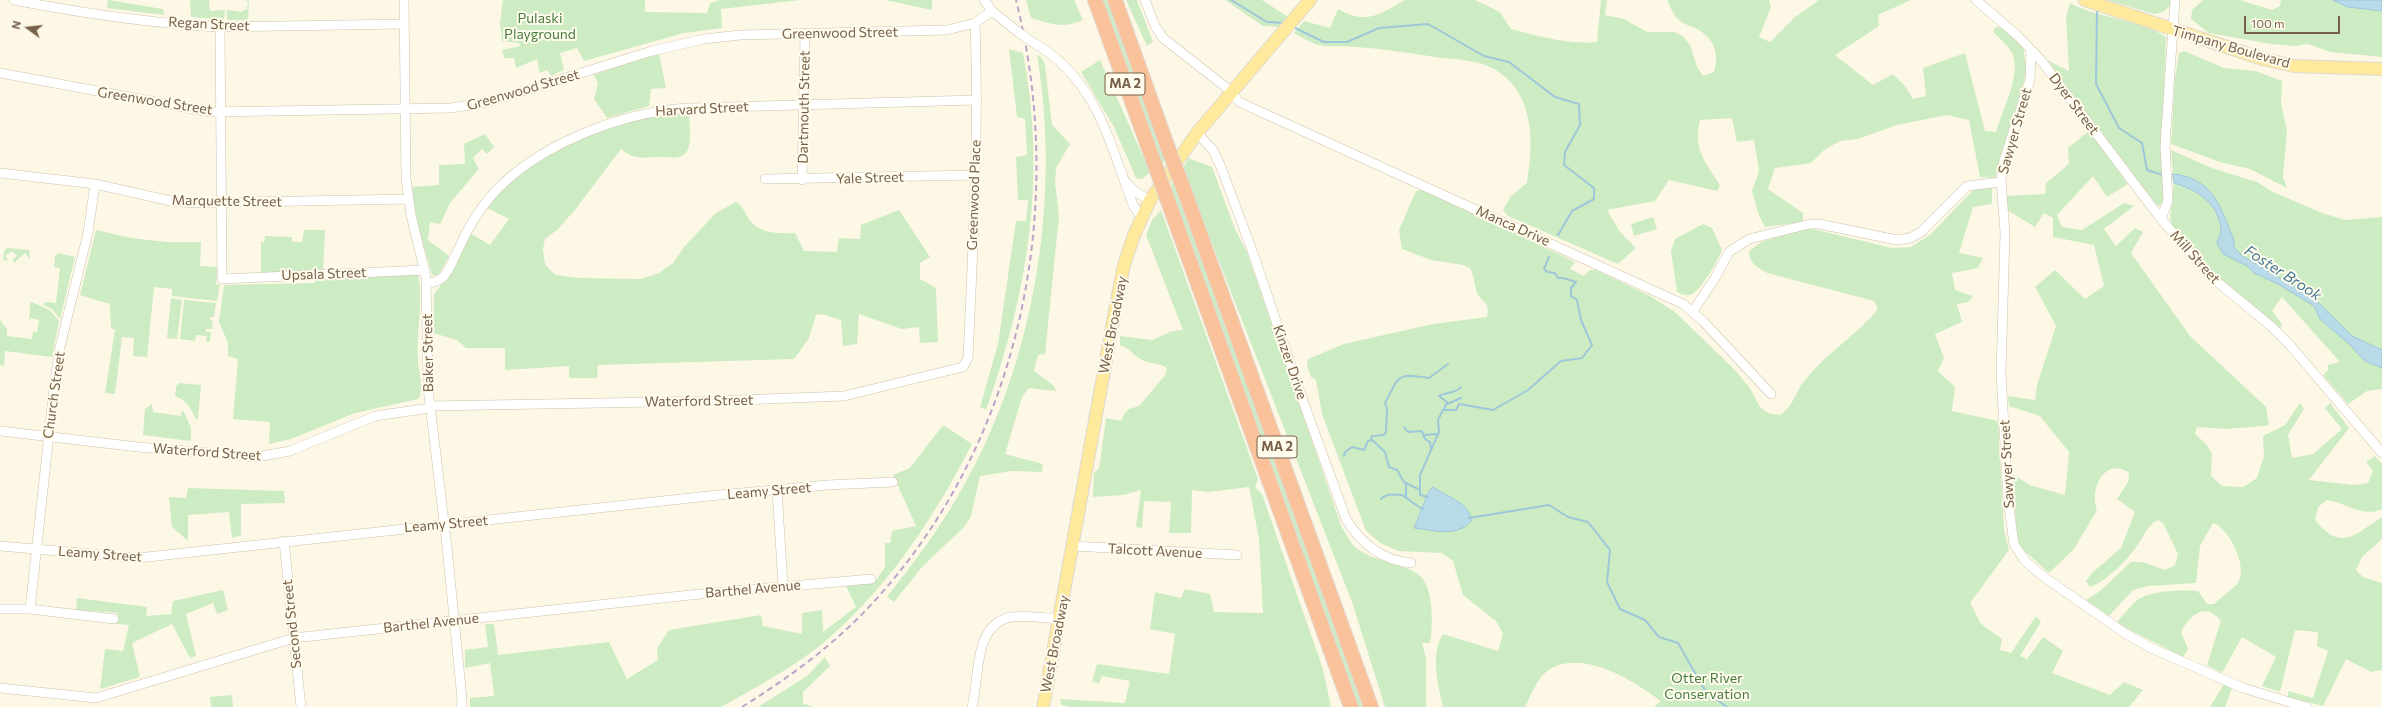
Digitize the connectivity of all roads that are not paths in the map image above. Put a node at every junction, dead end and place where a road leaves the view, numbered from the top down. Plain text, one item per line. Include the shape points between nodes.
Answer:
1 (14, 0) edge
2 (404, 0) edge
3 (984, 0) edge
4 (1086, 0) edge
5 (1095, 0) edge
6 (1115, 0) edge
7 (1145, 0) edge
8 (1310, 0) edge
9 (1976, 0) edge
10 (2175, 0) edge
11 (2093, 3) edge
12 (992, 11) junction
13 (975, 23) junction
14 (404, 24) junction
15 (220, 27) junction
16 (2174, 31) junction
17 (805, 34) junction
18 (2031, 50) junction
19 (2382, 69) edge
20 (0, 73) edge
21 (1125, 83) junction
22 (1232, 92) junction
23 (977, 100) junction
24 (804, 105) junction
25 (404, 109) junction
26 (222, 112) junction
27 (1198, 133) junction
28 (0, 173) edge
29 (975, 174) junction
30 (764, 180) dead end
31 (802, 180) junction
32 (1126, 182) junction
33 (2001, 182) junction
34 (95, 184) junction
35 (409, 199) junction
36 (1150, 200) junction
37 (223, 203) junction
38 (1141, 216) junction
39 (2161, 219) junction
40 (425, 270) junction
41 (426, 284) junction
42 (1693, 311) junction
43 (964, 366) joint
44 (1771, 394) dead end
45 (430, 407) junction
46 (0, 431) edge
47 (49, 436) junction
48 (2382, 453) edge
49 (893, 482) dead end
50 (777, 490) junction
51 (444, 524) junction
52 (284, 541) junction
53 (0, 546) edge
54 (1073, 546) junction
55 (36, 548) junction
56 (1237, 555) dead end
57 (1411, 563) dead end
58 (871, 579) dead end
59 (783, 586) junction
60 (0, 609) edge
61 (30, 609) junction
62 (114, 619) dead end
63 (1060, 619) junction
64 (454, 620) junction
65 (294, 638) junction
66 (0, 688) edge
67 (94, 703) edge
68 (301, 707) edge
69 (460, 707) edge
70 (972, 707) edge
71 (1043, 707) edge
72 (1351, 707) edge
73 (1371, 707) edge
74 (2306, 707) edge

1 - 15 street, Regan Street via 97,14 182,25
2 - 14 street, Baker Street
3 - 12 street
4 - 21 highway
5 - 21 highway, MA 2
6 - 73 highway, MA 2, bridge
7 - 22 street, Manca Drive via 1155,26 1163,38
8 - 22 main road, West Broadway
9 - 18 street, Dyer Street
10 - 16 street, Mill Street
11 - 16 main road, Timpany Boulevard
12 - 13 street, Greenwood Street
12 - 32 street, bridge via 1063,64 1084,89 1110,137
13 - 17 street, Greenwood Street via 939,30
13 - 23 street, Greenwood Place
14 - 15 street, Regan Street
14 - 25 street, Baker Street
15 - 26 street
16 - 19 main road, Timpany Boulevard via 2294,66
16 - 39 street, Mill Street via 2165,144 2168,201
17 - 24 street, Dartmouth Street
17 - 25 street, Greenwood Street via 734,35 704,39 652,51 475,105
18 - 33 street, Sawyer Street via 2030,80 2004,161
18 - 39 street, Dyer Street via 2087,119
20 - 26 street, Greenwood Street via 187,109
21 - 72 highway, MA 2, bridge
22 - 27 main road, West Broadway
22 - 42 street, Manca Drive via 1239,102 1643,284
23 - 24 street, Harvard Street
23 - 29 street, Greenwood Place
24 - 31 street, Dartmouth Street
24 - 41 street, Harvard Street via 657,110 584,134 528,164 502,185 472,222 445,275 436,282
25 - 26 street, Greenwood Street
25 - 35 street, Baker Street
26 - 37 street
27 - 36 main road, West Broadway
27 - 57 street, Kinzer Drive via 1212,150 1221,167 1346,519 1356,536 1368,547 1390,559
28 - 34 street, Marquette Street
29 - 31 street, Yale Street
29 - 43 street, Greenwood Place via 968,358
30 - 31 street, Yale Street
32 - 36 street via 1134,191
32 - 38 street via 1134,207
33 - 42 street via 1967,186 1922,232 1910,238 1897,240 1810,224 1749,239 1729,252 1718,274
33 - 74 street, Sawyer Street via 2005,233 2001,373 2011,529 2018,552 2044,577 2126,634 2151,648 2243,688
34 - 37 street, Marquette Street via 171,201
34 - 47 street, Church Street via 88,232 60,347
35 - 37 street, Marquette Street
35 - 40 street, Baker Street
36 - 38 main road, West Broadway
37 - 40 street, Upsala Street via 222,278
38 - 54 main road, West Broadway via 1123,271
39 - 48 street, Mill Street via 2209,276 2289,344
40 - 41 street, Baker Street
41 - 45 street, Baker Street via 427,377
42 - 44 street, Manca Drive
43 - 45 street, Waterford Street via 844,396
45 - 47 street, Waterford Street via 375,416 290,450 257,457 138,447
45 - 51 street, Baker Street
46 - 47 street, Waterford Street
47 - 55 street, Church Street
49 - 50 street, Leamy Street
50 - 51 street, Leamy Street
50 - 59 street
51 - 52 street, Leamy Street
51 - 64 street, Baker Street
52 - 55 street, Leamy Street via 138,558
52 - 65 street, Second Street
53 - 55 street, Leamy Street
54 - 56 street, Talcott Avenue
54 - 63 main road, West Broadway
55 - 61 street, Church Street
58 - 59 street, Barthel Avenue
59 - 64 street, Barthel Avenue
60 - 61 street
61 - 62 street
63 - 70 street via 1015,617 1003,620 993,627 982,643
63 - 71 main road, West Broadway
64 - 65 street, Barthel Avenue
64 - 69 street, Baker Street via 462,699
65 - 67 street, Barthel Avenue via 112,695
65 - 68 street, Second Street
66 - 67 street, Barthel Avenue

